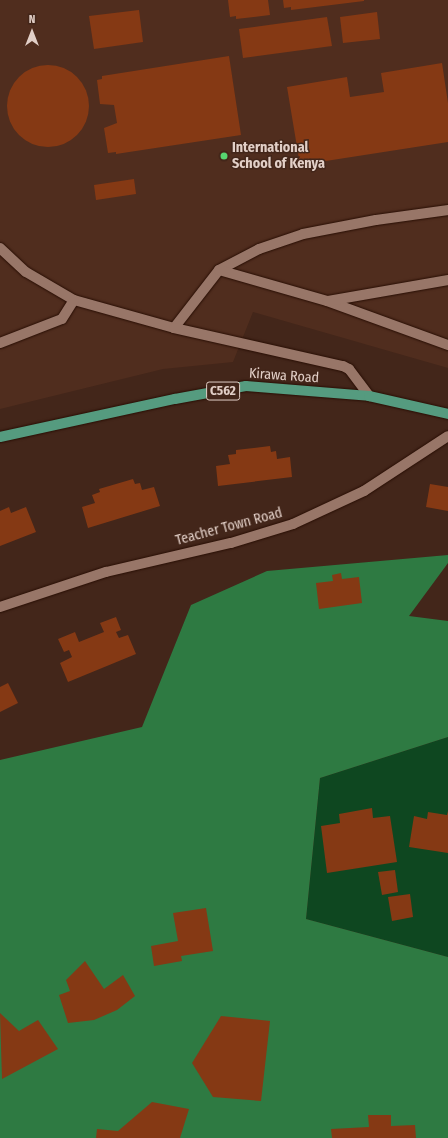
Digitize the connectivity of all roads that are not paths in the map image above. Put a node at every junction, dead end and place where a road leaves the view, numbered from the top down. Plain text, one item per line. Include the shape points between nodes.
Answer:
1 (448, 210) edge
2 (0, 248) edge
3 (219, 270) junction
4 (448, 280) edge
5 (74, 300) junction
6 (327, 301) junction
7 (174, 328) junction
8 (0, 343) edge
9 (448, 345) edge
10 (369, 396) junction
11 (448, 414) edge
12 (448, 436) edge
13 (0, 437) edge
14 (0, 607) edge

1 - 3 street via 303,234 259,249
2 - 5 street via 26,272
3 - 6 street
3 - 7 street
4 - 6 street
5 - 7 street
5 - 8 street via 62,319
6 - 9 street
7 - 10 street via 342,366 349,369
10 - 11 main road, Kirawa Road / C562
10 - 13 main road, Kirawa Road / C562 via 246,386 175,398
12 - 14 street, Teacher Town Road via 364,491 293,524 231,542 106,572

